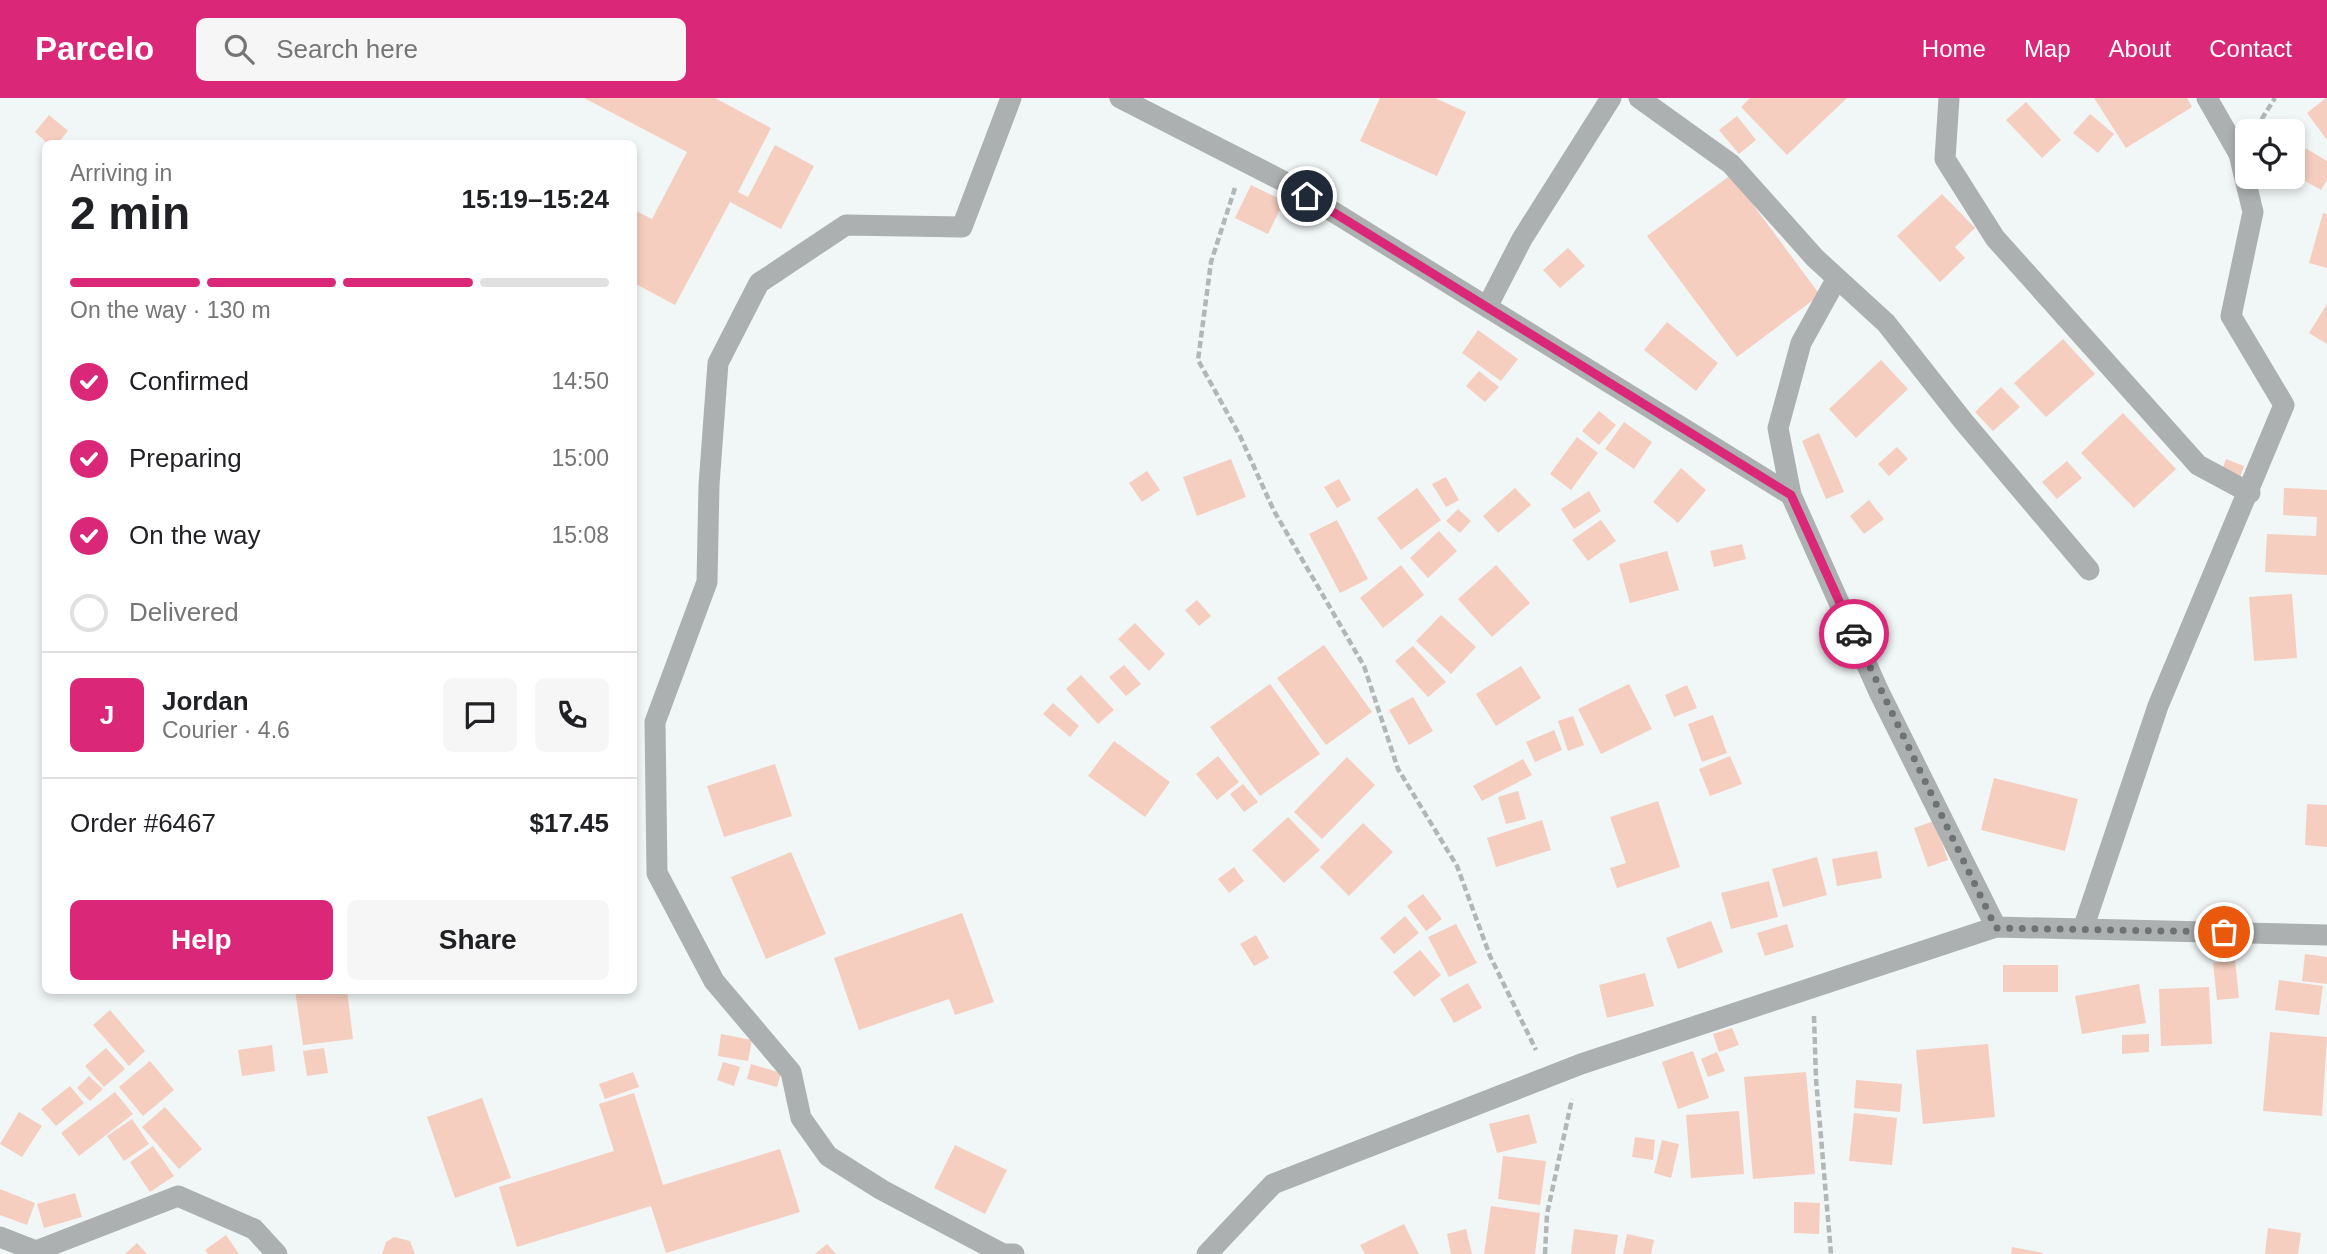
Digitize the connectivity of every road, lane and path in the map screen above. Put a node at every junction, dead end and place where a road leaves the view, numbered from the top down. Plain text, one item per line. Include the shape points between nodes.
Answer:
1 (1011, 98) edge
2 (1119, 98) edge
3 (1611, 98) edge
4 (1639, 98) edge
5 (1949, 98) edge
6 (2207, 98) edge
7 (2274, 98) edge
8 (2261, 119) edge
9 (1243, 160) junction
10 (1837, 278) junction
11 (1487, 307) junction
12 (2250, 493) junction
13 (1791, 495) junction
14 (2090, 570) dead end
15 (1996, 928) junction
16 (2083, 929) junction
17 (2327, 934) edge
18 (1814, 987) junction
19 (1581, 1064) junction
20 (1548, 1076) junction
21 (0, 1237) edge
22 (276, 1254) edge
23 (1014, 1254) edge
24 (1207, 1254) edge
25 (1545, 1254) edge
26 (1831, 1254) edge

1 - 23 street via 962,227 846,225 759,283 718,363 707,582 654,722 657,873 714,981 791,1072 801,1118 828,1156 1003,1254
2 - 9 street
3 - 11 street via 1522,239
4 - 10 street via 1731,164
5 - 12 street via 1945,159 1995,238 2198,465
6 - 12 street via 2239,154 2253,212 2231,316 2284,405
7 - 8 path
9 - 11 street
9 - 20 path via 1211,262 1198,360 1275,511 1364,666 1398,769 1457,866 1490,956
10 - 13 street via 1801,343 1778,428
10 - 14 street via 1886,323
11 - 13 street
12 - 16 street via 2158,706
13 - 15 street via 1879,692
15 - 16 street
15 - 18 street
16 - 17 street
18 - 19 street
18 - 26 path via 1816,1079
19 - 20 street
19 - 25 path via 1547,1214
20 - 24 street via 1273,1184
21 - 22 street via 36,1251 178,1196 254,1229

